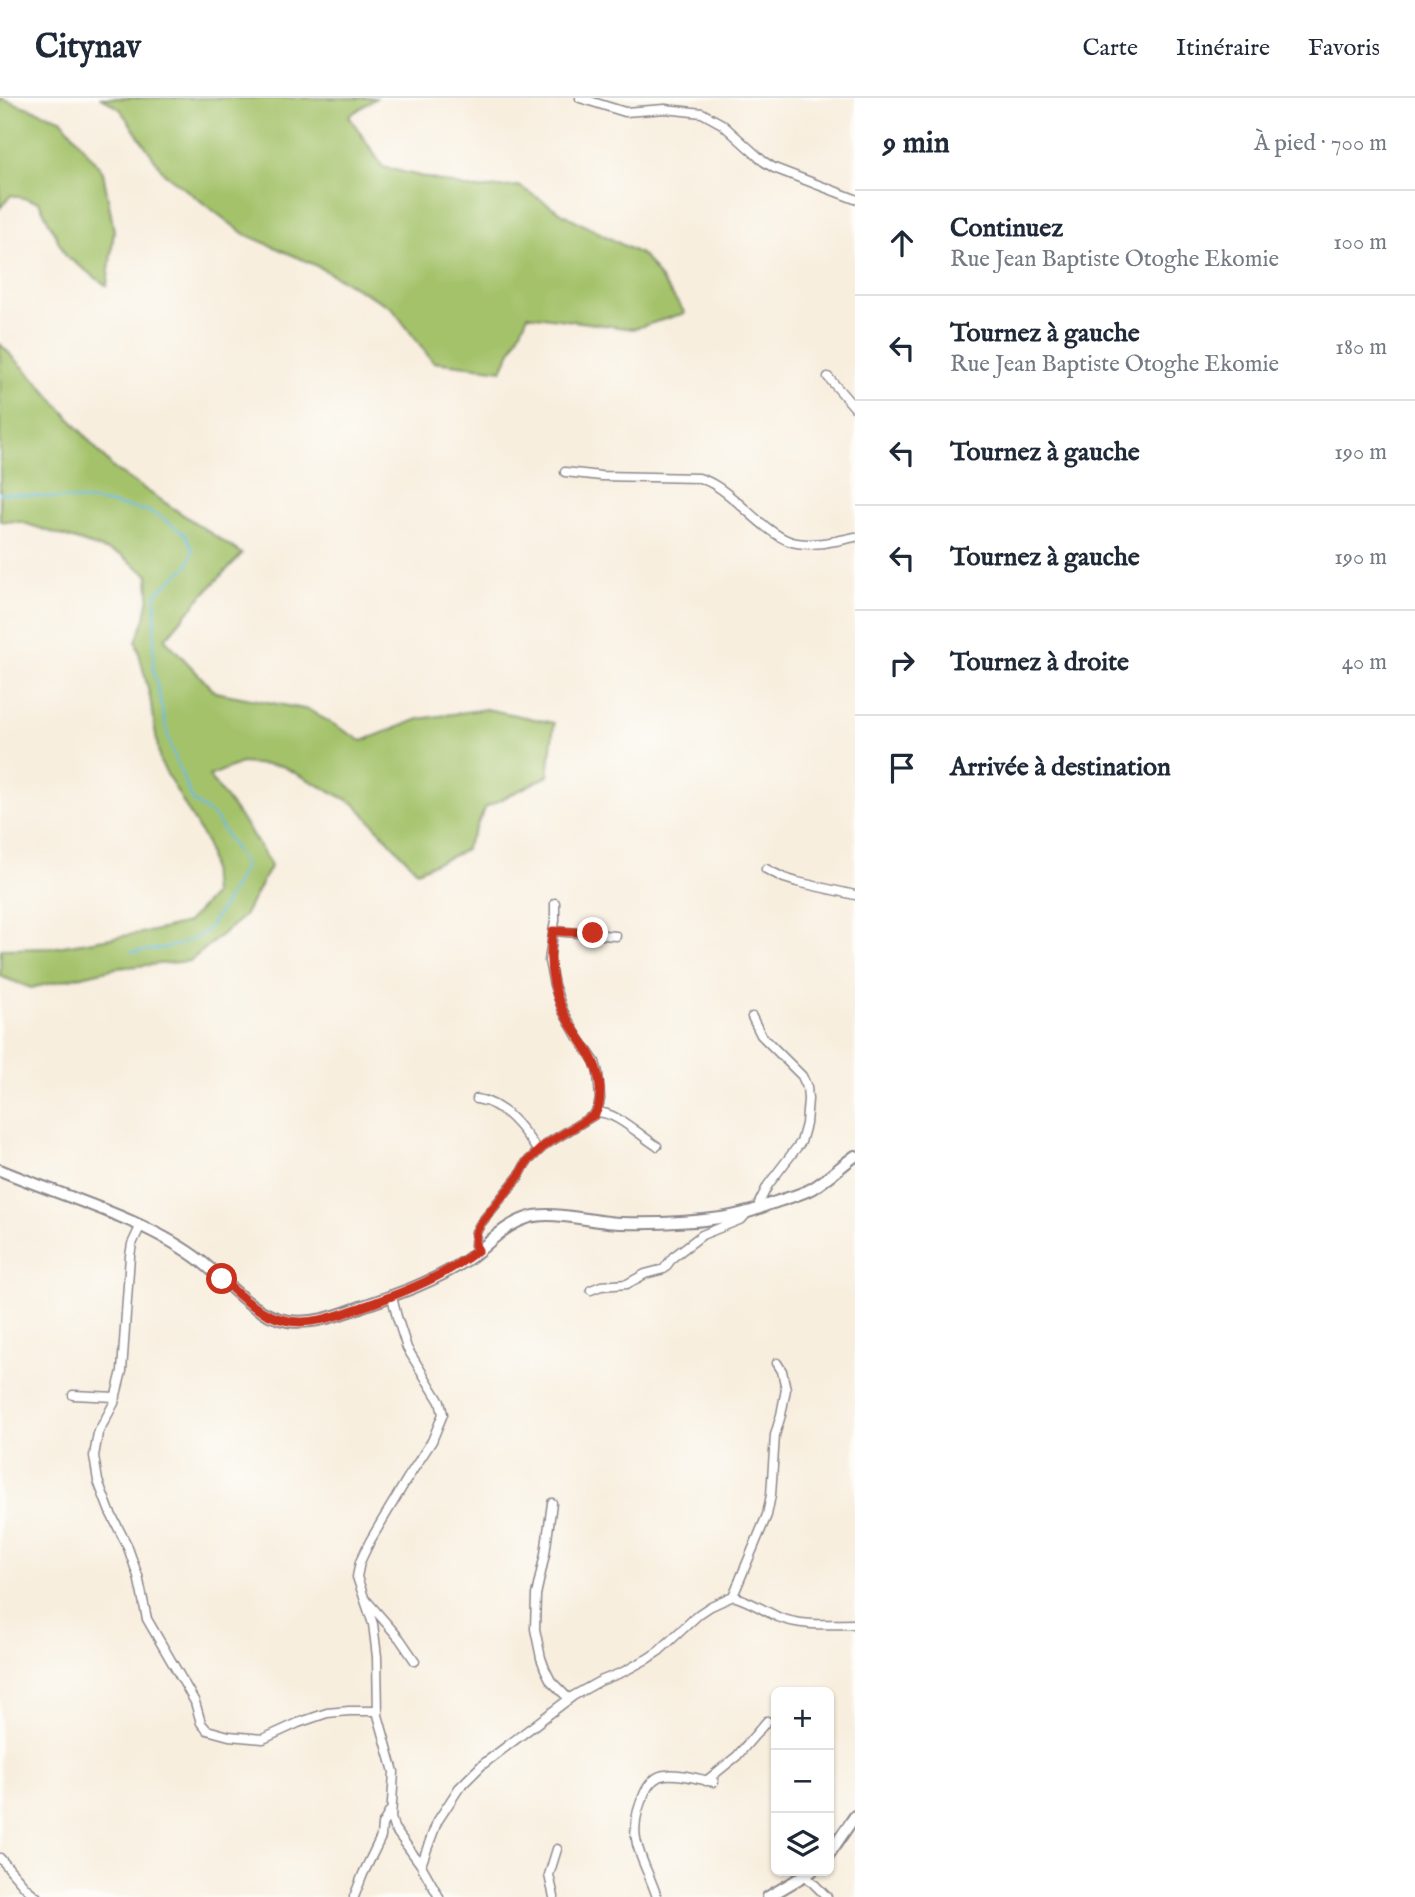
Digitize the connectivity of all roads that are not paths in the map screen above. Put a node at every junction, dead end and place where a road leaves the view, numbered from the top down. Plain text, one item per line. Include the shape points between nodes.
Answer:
1 (580, 98) edge
2 (855, 200) edge
3 (828, 377) dead end
4 (855, 408) edge
5 (565, 472) dead end
6 (855, 537) edge
7 (766, 869) dead end
8 (855, 895) edge
9 (555, 903) dead end
10 (553, 931) junction
11 (616, 936) dead end
12 (752, 1017) dead end
13 (477, 1100) dead end
14 (596, 1112) junction
15 (657, 1146) dead end
16 (537, 1150) junction
17 (855, 1156) edge
18 (0, 1170) edge
19 (768, 1204) junction
20 (748, 1212) junction
21 (140, 1227) junction
22 (478, 1250) junction
23 (591, 1290) dead end
24 (392, 1297) junction
25 (777, 1363) dead end
26 (73, 1395) dead end
27 (116, 1397) junction
28 (552, 1503) dead end
29 (362, 1594) junction
30 (733, 1596) junction
31 (855, 1624) edge
32 (415, 1661) dead end
33 (569, 1699) junction
34 (378, 1710) junction
35 (767, 1721) dead end
36 (390, 1811) junction
37 (855, 1816) edge
38 (834, 1847) edge
39 (557, 1849) dead end
40 (0, 1858) edge
41 (421, 1865) junction
42 (804, 1876) edge
43 (811, 1876) edge
44 (37, 1897) edge
45 (355, 1897) edge
46 (439, 1897) edge
47 (554, 1897) edge
48 (657, 1897) edge
49 (768, 1897) edge
50 (827, 1897) edge

1 - 2 street via 625,112 665,109 702,113 774,168
3 - 4 street
5 - 6 street via 699,478 720,488 788,541 814,544
7 - 8 street via 797,882
9 - 10 street
10 - 11 street
10 - 14 street via 550,961 554,985 563,1011 595,1062 600,1082
12 - 19 street via 761,1035 802,1076 808,1098 801,1142 759,1203
13 - 16 street via 496,1104
14 - 15 street via 611,1114
14 - 16 street
16 - 22 street via 481,1223 475,1238
17 - 19 street via 813,1187
18 - 21 street
19 - 20 street
20 - 22 street via 622,1223 536,1215 509,1227
20 - 23 street via 742,1219 702,1235 664,1269 627,1284
21 - 24 street via 191,1254 249,1304 287,1321 329,1318
21 - 27 street via 130,1256
22 - 24 street via 431,1280
24 - 29 street via 407,1348 443,1414 432,1441 360,1562 357,1577
25 - 30 street via 786,1389 775,1435 771,1495
26 - 27 street
27 - 34 street via 98,1433 94,1456 98,1481 134,1566 147,1619 190,1692 201,1723 207,1730 263,1740 327,1713
28 - 33 street via 536,1595 535,1629 545,1669
29 - 32 street
29 - 34 street via 373,1623
30 - 31 street via 796,1622
30 - 33 street via 699,1614 647,1659
33 - 41 street via 459,1788 437,1822
34 - 36 street via 394,1772
35 - 48 street via 710,1782 663,1775 648,1786 634,1828
36 - 41 street via 394,1828
36 - 45 street
37 - 38 street
39 - 47 street via 549,1875
40 - 44 street
41 - 46 street
42 - 49 street
43 - 50 street

